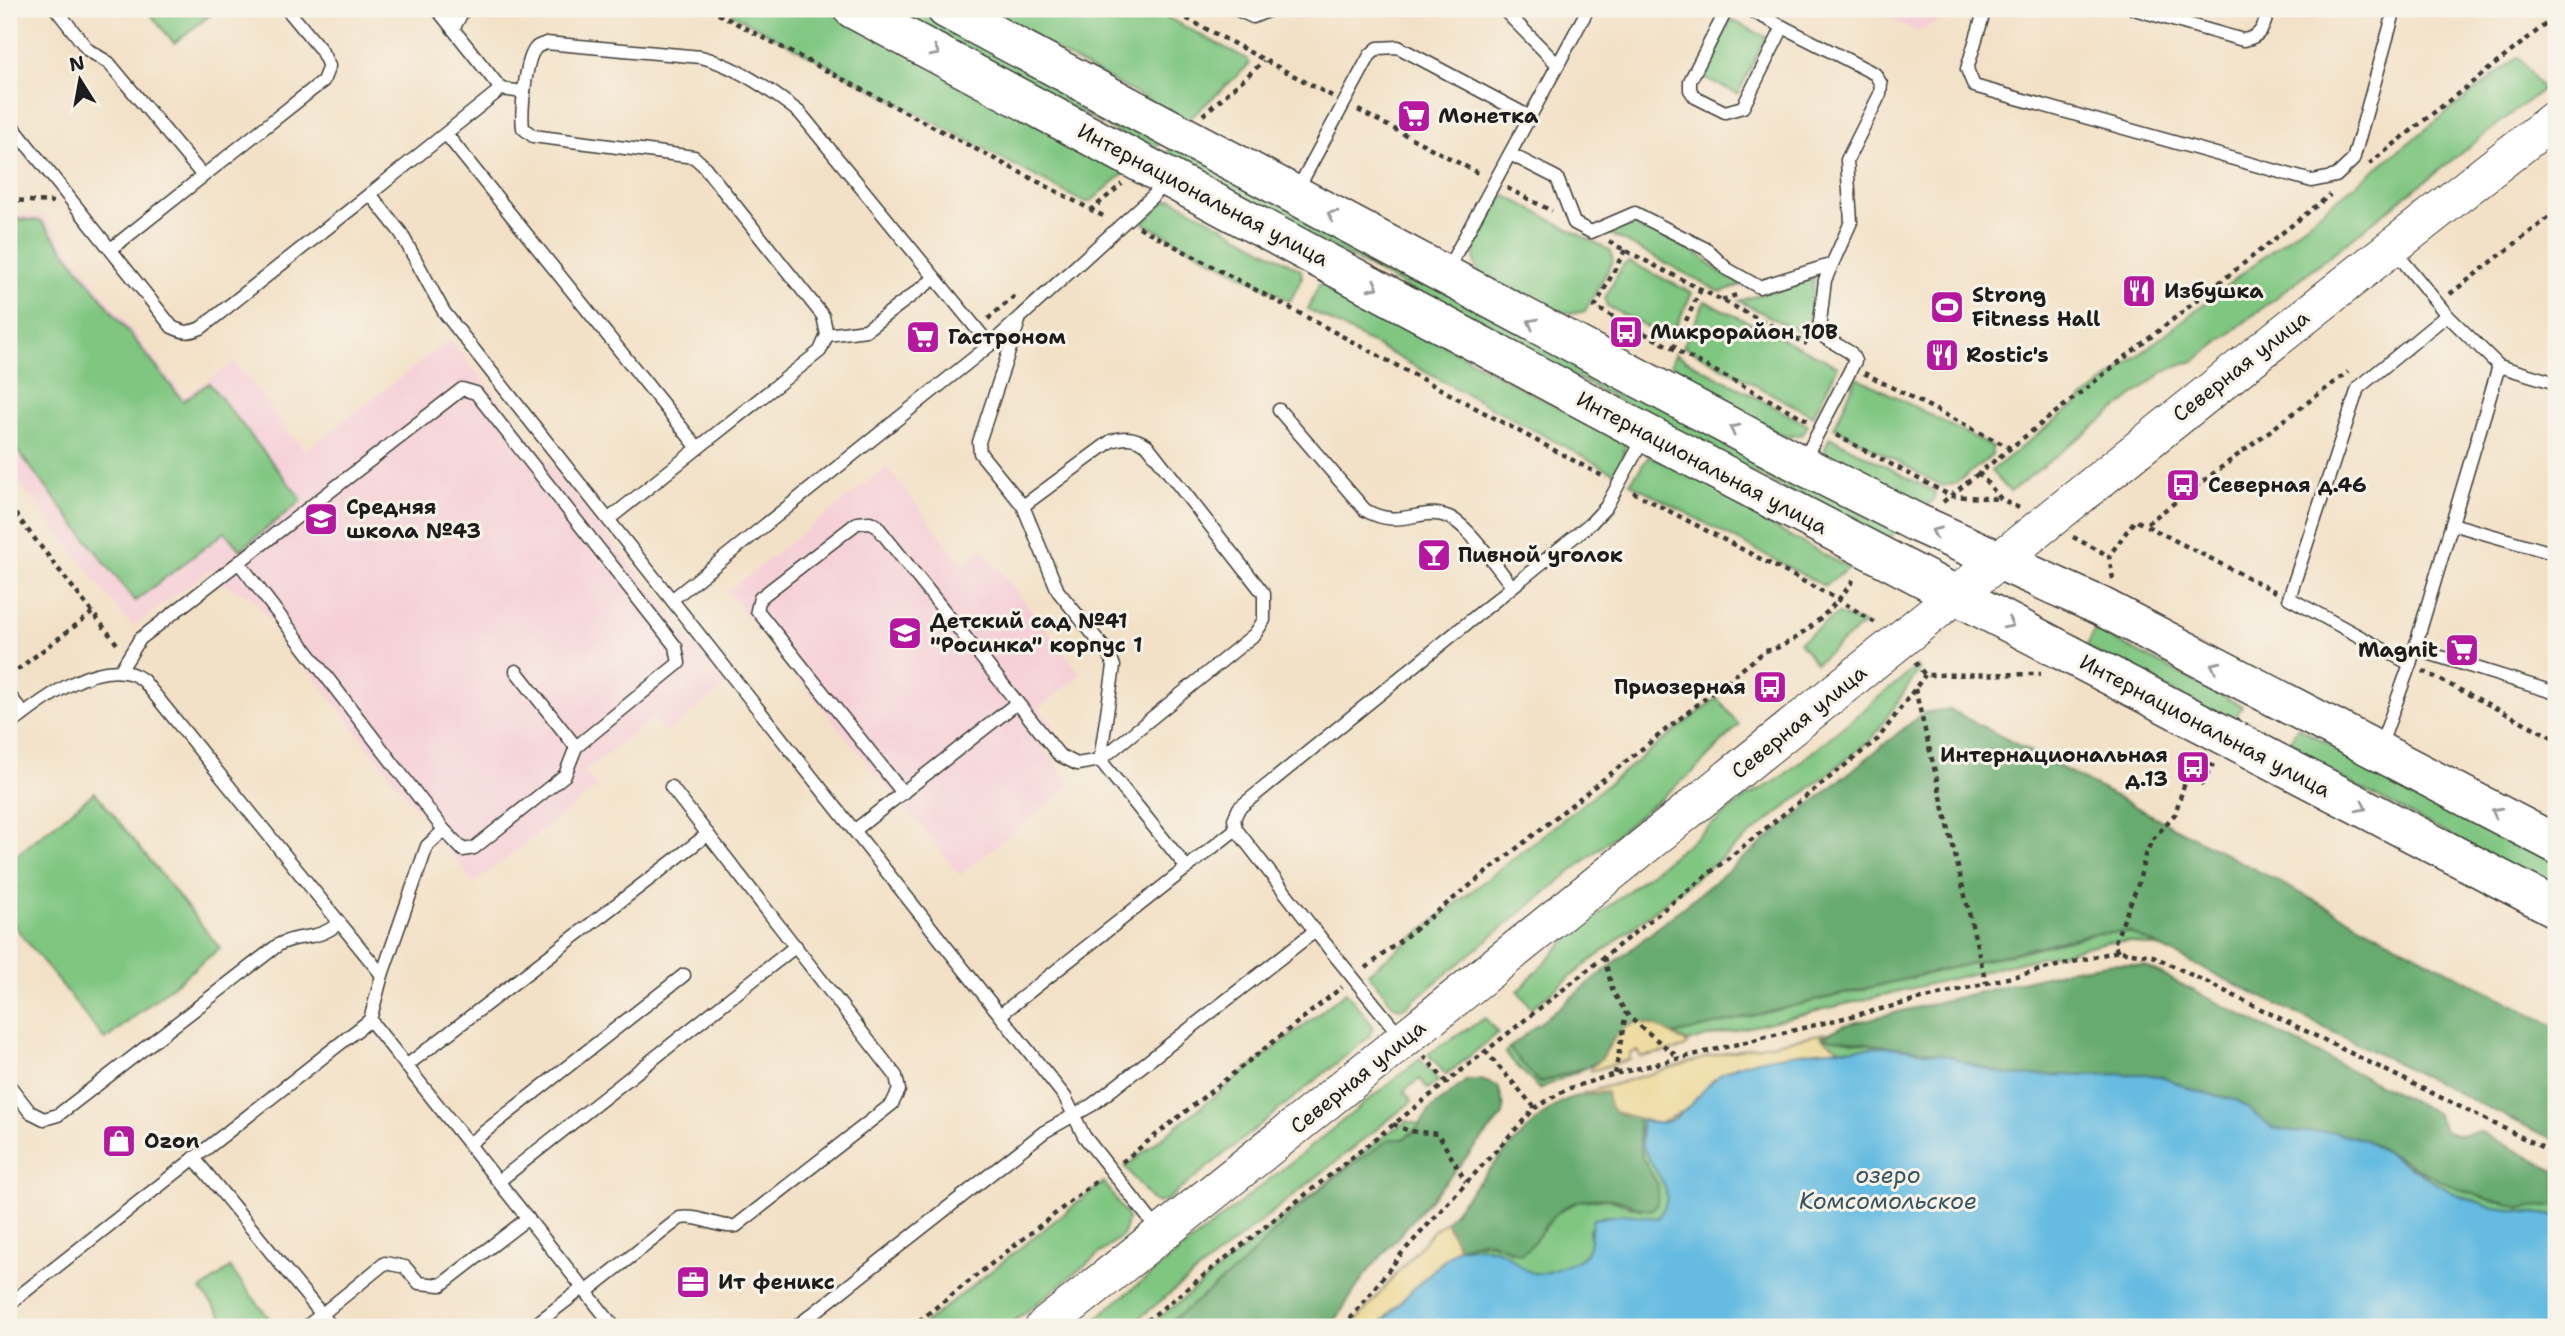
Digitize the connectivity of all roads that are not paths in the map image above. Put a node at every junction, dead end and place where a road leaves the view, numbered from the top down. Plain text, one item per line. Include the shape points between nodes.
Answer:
1 (56, 9) edge
2 (287, 9) edge
3 (437, 9) edge
4 (464, 9) edge
5 (946, 9) edge
6 (1235, 9) edge
7 (1272, 9) edge
8 (1503, 9) edge
9 (1588, 9) edge
10 (1727, 9) edge
11 (1748, 9) edge
12 (1985, 9) edge
13 (2134, 9) edge
14 (2269, 9) edge
15 (2395, 9) edge
16 (874, 14) edge
17 (1783, 27) junction
18 (453, 29) junction
19 (1558, 65) junction
20 (501, 89) junction
21 (524, 92) junction
22 (1530, 117) junction
23 (2556, 118) edge
24 (9, 122) edge
25 (446, 134) junction
26 (1510, 154) junction
27 (203, 176) junction
28 (1172, 179) junction
29 (370, 194) junction
30 (1294, 195) junction
31 (2392, 247) junction
32 (111, 249) junction
33 (1830, 265) junction
34 (1444, 276) junction
35 (935, 278) junction
36 (2447, 315) junction
37 (1020, 318) junction
38 (827, 335) junction
39 (990, 345) junction
40 (2499, 366) junction
41 (2556, 383) edge
42 (1279, 410) dead end
43 (1647, 434) junction
44 (698, 448) junction
45 (1802, 465) junction
46 (1023, 506) junction
47 (610, 519) junction
48 (2452, 524) junction
49 (2556, 554) edge
50 (1999, 560) junction
51 (240, 564) junction
52 (1512, 586) junction
53 (1955, 596) junction
54 (674, 598) junction
55 (2414, 649) junction
56 (2410, 664) junction
57 (120, 671) junction
58 (516, 671) dead end
59 (2556, 693) edge
60 (9, 695) edge
61 (2280, 699) junction
62 (1017, 703) junction
63 (24, 714) junction
64 (9, 726) edge
65 (576, 747) junction
66 (2378, 750) junction
67 (2253, 751) junction
68 (1100, 761) junction
69 (671, 787) dead end
70 (903, 793) junction
71 (1236, 829) junction
72 (444, 830) junction
73 (855, 830) junction
74 (708, 834) junction
75 (2556, 844) edge
76 (1187, 867) junction
77 (2556, 908) edge
78 (339, 923) junction
79 (1315, 931) junction
80 (796, 946) junction
81 (382, 975) junction
82 (684, 975) dead end
83 (1000, 1015) junction
84 (370, 1020) junction
85 (1408, 1038) junction
86 (407, 1066) junction
87 (9, 1085) edge
88 (1074, 1115) junction
89 (469, 1144) junction
90 (194, 1158) junction
91 (499, 1181) junction
92 (528, 1218) junction
93 (1161, 1234) junction
94 (584, 1290) junction
95 (9, 1304) edge
96 (322, 1315) junction
97 (306, 1327) edge
98 (332, 1327) edge
99 (532, 1327) edge
100 (614, 1327) edge
101 (796, 1327) edge
102 (1044, 1327) edge

1 - 27 lane via 88,50 109,63
2 - 27 lane via 321,50 329,66 323,81
3 - 18 lane
4 - 18 lane
5 - 30 main road, Интернациональная улица
6 - 7 lane via 1253,17
8 - 19 lane
9 - 19 lane
10 - 17 lane via 1690,81 1696,97 1725,111 1743,107
11 - 17 lane
12 - 15 lane via 1967,69 1974,86 2312,181 2336,176 2353,160
13 - 14 lane via 2243,40 2255,38 2262,30
16 -> 28 main road, Интернациональная улица
17 - 33 lane via 1875,74 1881,84 1847,160 1851,222
18 - 20 lane
19 - 22 lane
20 - 21 lane
20 - 25 lane
21 - 35 lane via 530,57 546,43 720,62 800,113
21 - 38 lane via 523,128 533,136 685,154 704,164 823,316
22 - 26 lane
22 - 30 lane via 1398,47 1387,46 1370,55
23 - 31 main road, Северная улица
24 - 32 lane
25 - 29 lane
25 - 44 lane
26 - 33 lane via 1557,178 1574,223 1591,232 1635,213 1706,249 1727,270 1759,287
26 - 34 lane
27 - 32 lane
28 - 37 lane
28 -> 43 main road, Интернациональная улица
29 - 32 lane via 201,328 189,332 172,327
29 - 47 lane via 401,233 444,312
34 -> 30 main road, Интернациональная улица
31 - 36 lane
31 - 50 main road, Северная улица
33 - 45 lane via 1819,330 1855,360
45 -> 34 main road, Интернациональная улица
35 - 38 lane via 866,330
35 - 39 lane
36 - 40 lane
36 - 56 lane via 2358,388 2289,598
37 - 39 lane
37 - 46 lane via 979,442 980,453
38 - 44 lane via 820,351
39 - 54 lane
40 - 41 lane
40 - 48 lane
42 - 52 lane via 1365,510 1379,518 1401,520 1432,513 1451,518
43 - 52 lane via 1601,514
43 - 53 main road, Интернациональная улица
44 - 47 lane
50 -> 45 main road, Интернациональная улица
46 - 68 lane via 1058,590 1114,666
46 - 68 lane via 1111,441 1136,438 1147,445 1264,594 1264,620 1255,634
47 - 54 lane
48 - 49 lane
48 - 55 lane
50 - 53 main road, Северная улица
61 -> 50 main road, Интернациональная улица via 2100,606
51 - 57 lane via 140,639
51 - 65 lane via 462,389 476,393 680,656 674,670
51 - 72 lane
52 - 71 lane via 1239,808
53 -> 67 main road, Интернациональная улица
53 - 85 main road, Северная улица
54 - 73 lane
55 - 56 lane
55 - 59 lane
56 - 66 lane
57 - 63 lane via 64,685
57 - 78 lane via 144,680
58 - 65 lane
60 - 63 lane
61 - 66 main road, Интернациональная улица
61 - 67 main road
62 - 68 lane via 1059,755 1077,764
62 - 70 lane
62 - 70 lane via 870,522 856,523 760,598 760,617
63 - 64 lane
65 - 72 lane via 565,775 474,848 458,847
75 -> 66 main road, Интернациональная улица
67 -> 77 main road, Интернациональная улица
68 - 76 lane
69 - 74 lane
70 - 73 lane
71 - 76 lane
71 - 79 lane
72 - 81 lane via 428,846
73 - 83 lane
74 - 80 lane
74 - 86 lane
76 - 83 lane
78 - 81 lane
78 - 87 lane via 316,938 291,938 278,945 58,1115 44,1119 30,1112
79 - 85 lane
79 - 88 lane
80 - 91 lane
80 - 94 lane via 896,1076 899,1090 892,1104 736,1226 724,1227 696,1216 680,1218
81 - 84 lane
82 - 89 lane
83 - 88 lane
84 - 86 lane
84 - 90 lane
85 - 93 main road, Северная улица
86 - 89 lane
88 - 93 lane via 1084,1136
88 - 101 lane via 1044,1132
89 - 91 lane
90 - 95 lane
90 - 96 lane
91 - 92 lane
92 - 94 lane
92 - 96 lane via 441,1285 419,1283 405,1267 385,1263
93 - 102 main road, Северная улица
94 - 99 lane
94 - 100 lane
96 - 97 lane
96 - 98 lane

